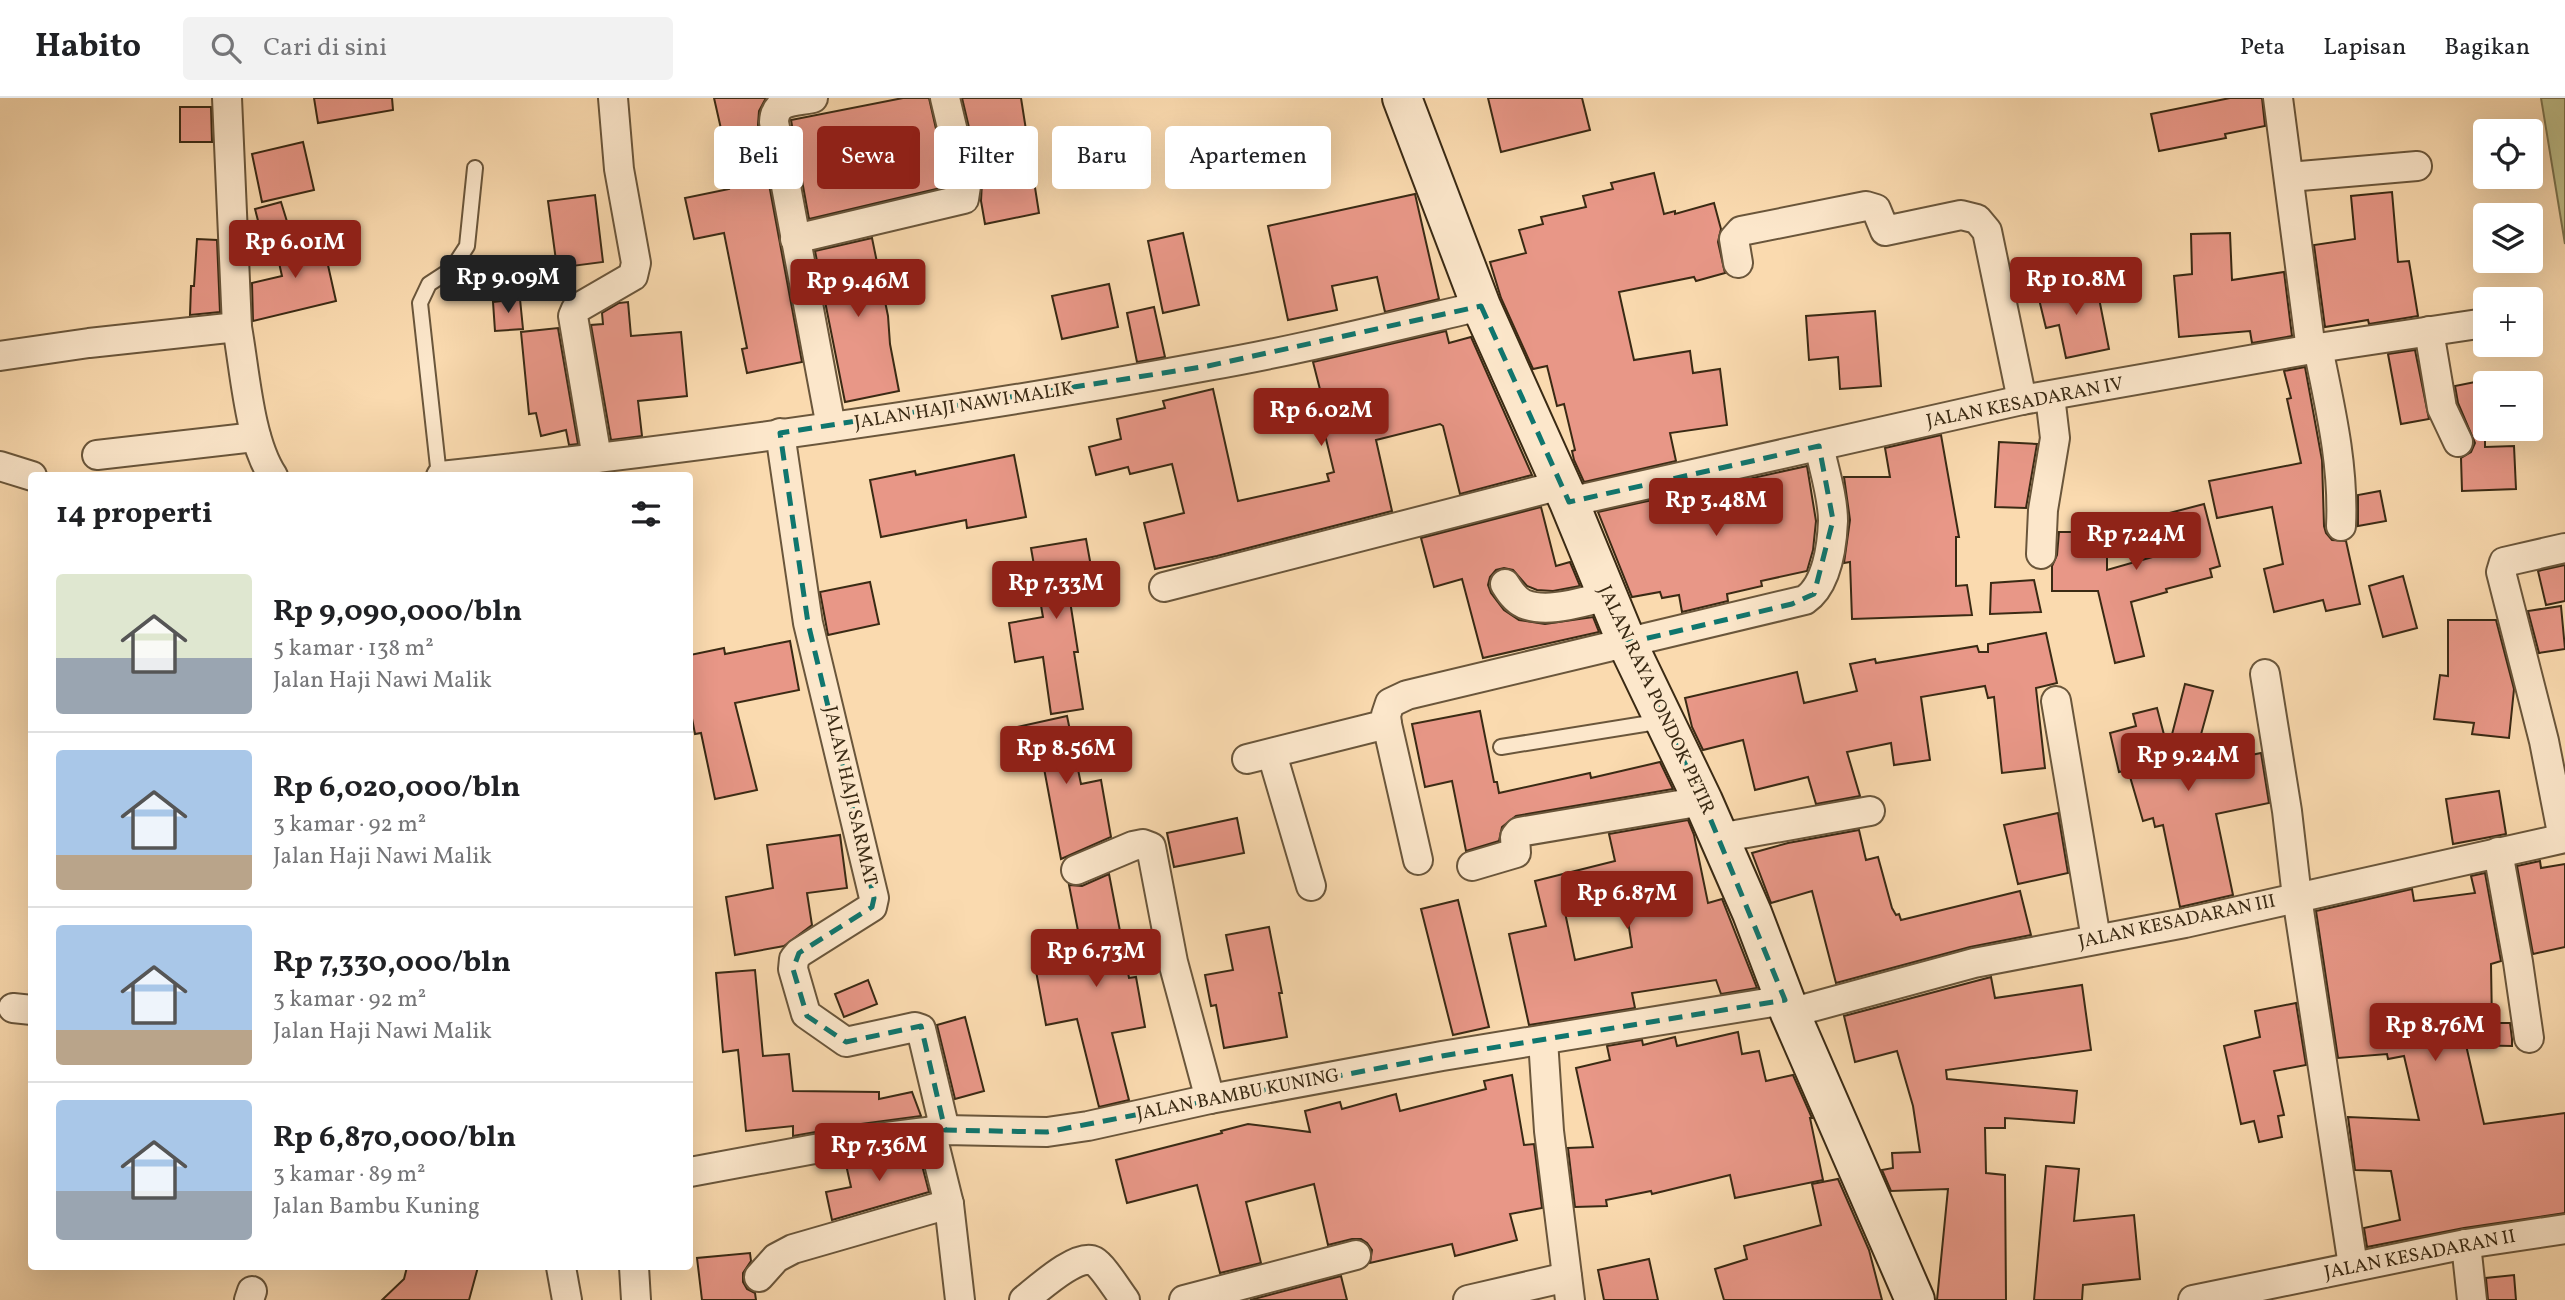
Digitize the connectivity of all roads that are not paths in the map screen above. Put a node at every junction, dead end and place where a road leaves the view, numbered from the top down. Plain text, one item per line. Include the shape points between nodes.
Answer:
1 (227, 98) edge
2 (613, 98) edge
3 (813, 98) edge
4 (945, 98) edge
5 (1402, 98) edge
6 (2278, 98) edge
7 (2417, 166) dead end
8 (475, 168) dead end
9 (2289, 177) junction
10 (795, 239) junction
11 (1738, 263) dead end
12 (1481, 306) junction
13 (2473, 325) edge
14 (237, 327) junction
15 (2429, 331) junction
16 (2314, 349) junction
17 (0, 356) edge
18 (2050, 396) junction
19 (2022, 400) junction
20 (831, 427) junction
21 (780, 433) junction
22 (256, 437) junction
23 (2458, 442) dead end
24 (1819, 446) junction
25 (97, 455) dead end
26 (587, 465) edge
27 (0, 466) edge
28 (270, 472) edge
29 (440, 472) edge
30 (493, 472) edge
31 (28, 475) edge
32 (1565, 494) junction
33 (2341, 526) dead end
34 (2565, 548) edge
35 (2041, 554) dead end
36 (1505, 584) dead end
37 (1164, 587) dead end
38 (1608, 596) junction
39 (1627, 643) junction
40 (2265, 674) dead end
41 (2056, 701) dead end
42 (1665, 721) junction
43 (1387, 724) junction
44 (1501, 747) dead end
45 (1703, 801) junction
46 (1870, 811) dead end
47 (1719, 838) junction
48 (2564, 838) edge
49 (2498, 852) junction
50 (1419, 860) dead end
51 (1472, 866) dead end
52 (1076, 870) dead end
53 (1311, 886) dead end
54 (2297, 897) junction
55 (2096, 939) junction
56 (1787, 1007) junction
57 (2529, 1038) dead end
58 (1543, 1041) junction
59 (1210, 1099) junction
60 (938, 1131) junction
61 (693, 1171) edge
62 (949, 1204) junction
63 (2565, 1228) edge
64 (2466, 1244) junction
65 (1356, 1255) dead end
66 (2353, 1266) junction
67 (562, 1270) edge
68 (634, 1270) edge
69 (759, 1277) dead end
70 (1568, 1289) edge
71 (567, 1300) edge
72 (636, 1300) edge
73 (960, 1300) edge
74 (1024, 1300) edge
75 (1125, 1300) edge
76 (1184, 1300) edge
77 (1468, 1300) edge
78 (1915, 1300) edge
79 (2193, 1300) edge
80 (2472, 1300) edge

1 - 14 street
2 - 26 street via 619,169 636,263 633,276 576,309 573,316
3 - 10 street via 787,103 775,111
4 - 10 street via 966,186 964,199
5 - 12 main road, JALAN RAYA PONDOK PETIR
6 - 9 street
7 - 9 street
8 - 29 lane via 467,246 452,268 429,284 421,303
9 - 16 street
10 - 20 street
11 - 19 street via 1737,232 1866,206 1876,209 1885,231 1961,215 1977,219 1987,231
12 - 20 street, JALAN HAJI NAWI MALIK via 1208,366
12 - 32 main road, JALAN RAYA PONDOK PETIR
13 - 15 street, JALAN KESADARAN IV
14 - 17 street
14 - 22 street
15 - 16 street, JALAN KESADARAN IV
15 - 23 street via 2442,408
16 - 18 street, JALAN KESADARAN IV
16 - 33 street via 2335,429
18 - 19 street, JALAN KESADARAN IV
18 - 35 street via 2055,438
19 - 24 street, JALAN KESADARAN IV
20 - 21 street, JALAN HAJI NAWI MALIK
21 - 26 street, JALAN HAJI NAWI MALIK
21 - 60 street, JALAN HAJI SARMAT via 808,623 874,898 872,907 799,953 793,969 807,1016 846,1042 921,1029
22 - 25 street
22 - 28 street
24 - 32 street, JALAN KESADARAN IV
24 - 39 street via 1833,520 1829,551 1814,594 1792,604
26 - 30 street, JALAN HAJI NAWI MALIK
27 - 31 street
32 - 37 street, JALAN KESADARAN IV
32 - 38 main road, JALAN RAYA PONDOK PETIR
34 - 48 street via 2504,562 2501,572
36 - 38 street via 1525,604 1549,608
38 - 39 main road, JALAN RAYA PONDOK PETIR
39 - 42 main road, JALAN RAYA PONDOK PETIR
39 - 43 street via 1407,695 1390,703
40 - 54 street
41 - 55 street
42 - 44 lane
42 - 45 main road, JALAN RAYA PONDOK PETIR
43 - 50 street
43 - 53 street via 1260,756
45 - 47 main road, JALAN RAYA PONDOK PETIR
45 - 51 street via 1519,832 1516,853
46 - 47 street
47 - 56 main road, JALAN RAYA PONDOK PETIR
48 - 49 street, JALAN KESADARAN III
49 - 54 street, JALAN KESADARAN III
49 - 57 street
52 - 59 street via 1133,846 1151,847 1173,962
54 - 55 street, JALAN KESADARAN III
54 - 66 street
55 - 56 street, JALAN KESADARAN III
56 - 58 street, JALAN BAMBU KUNING
56 - 78 main road, JALAN RAYA PONDOK PETIR
58 - 59 street, JALAN BAMBU KUNING
58 - 70 street
59 - 60 street, JALAN BAMBU KUNING via 1047,1132
60 - 61 street, JALAN BAMBU KUNING
60 - 62 street
62 - 69 street via 793,1249 776,1258
62 - 73 street
63 - 64 street, JALAN KESADARAN II
64 - 66 street, JALAN KESADARAN II
64 - 80 street
65 - 76 street
66 - 79 street, JALAN KESADARAN II
67 - 71 street
68 - 72 street
70 - 77 street
74 - 75 street via 1085,1259 1095,1261

